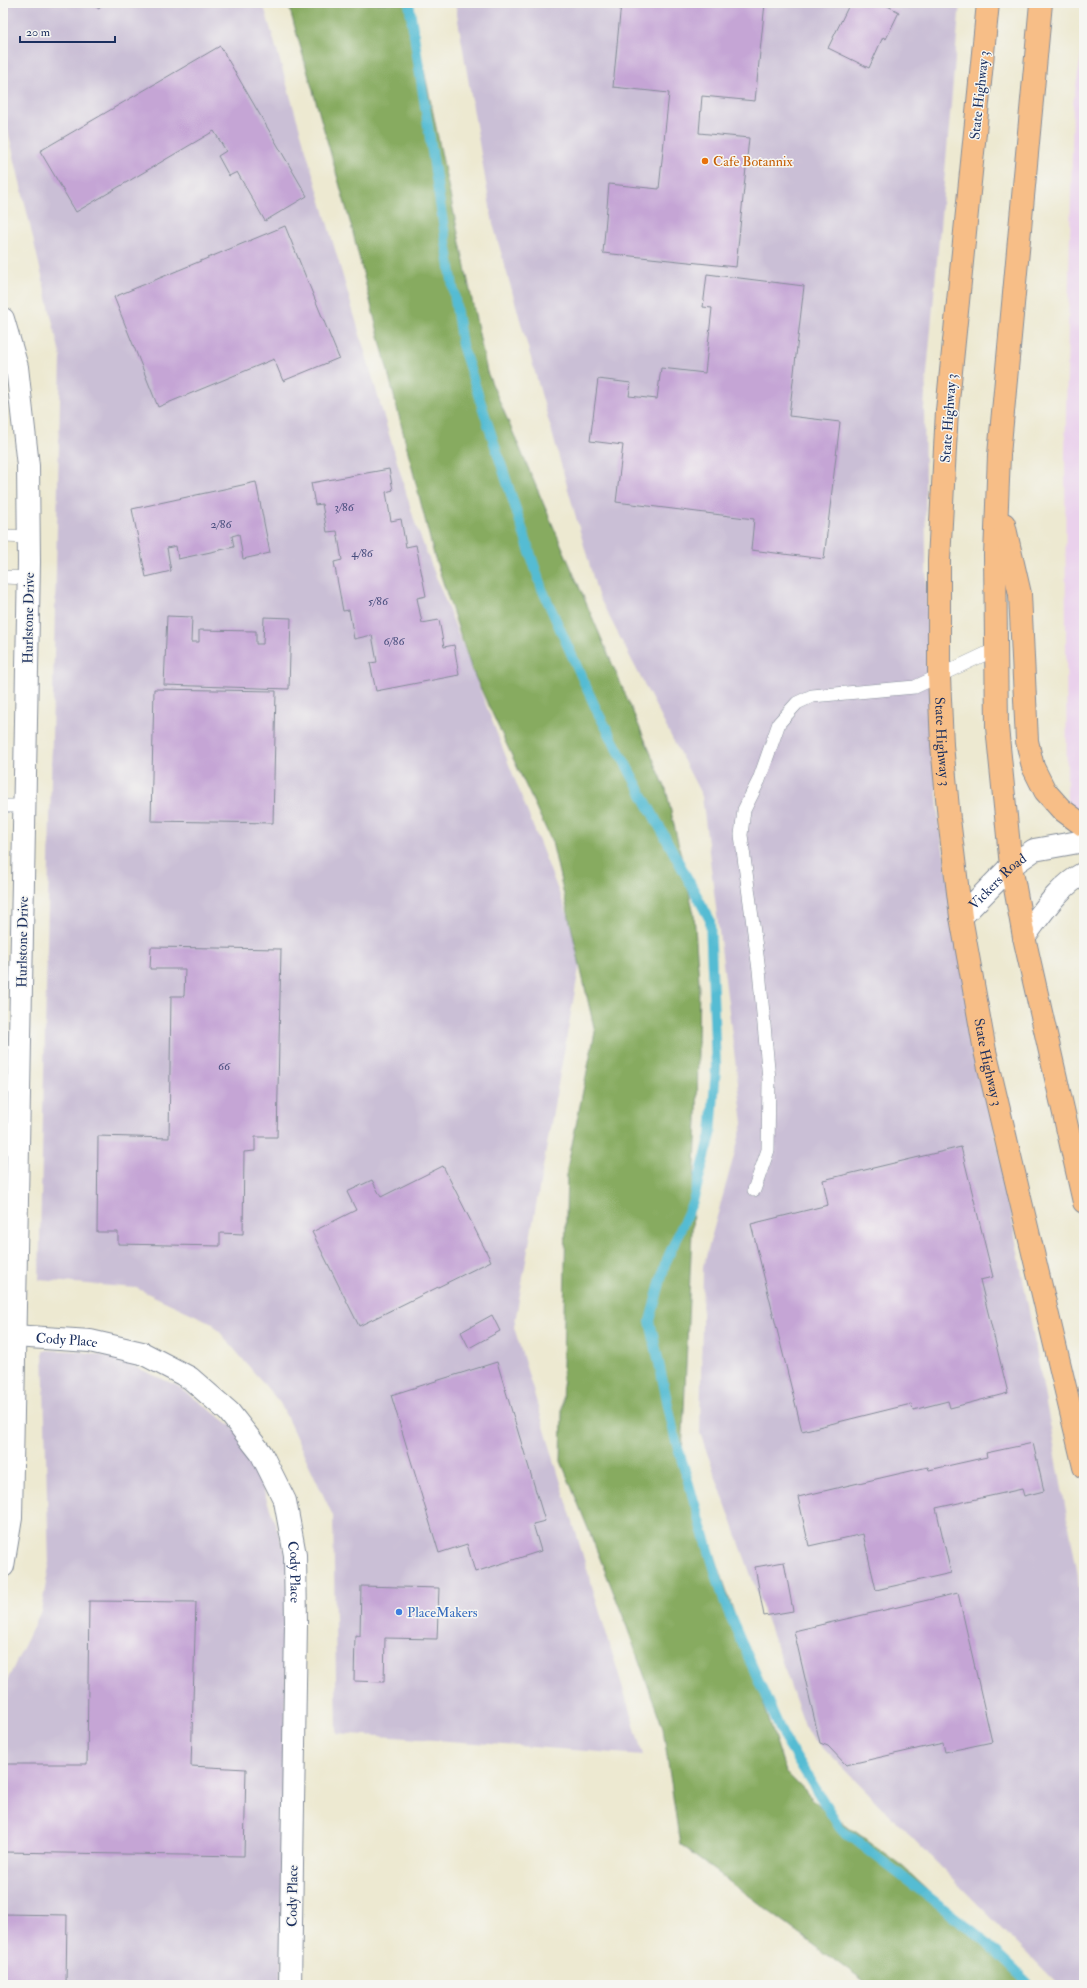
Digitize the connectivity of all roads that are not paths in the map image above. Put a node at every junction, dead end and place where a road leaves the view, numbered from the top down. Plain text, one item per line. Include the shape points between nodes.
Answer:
1 (988, 3) edge
2 (1041, 3) edge
3 (3, 319) edge
4 (10, 368) edge
5 (998, 499) junction
6 (3, 536) edge
7 (28, 537) junction
8 (3, 578) edge
9 (28, 578) junction
10 (996, 649) junction
11 (939, 676) junction
12 (3, 806) edge
13 (24, 806) junction
14 (1084, 826) edge
15 (1084, 841) edge
16 (1011, 866) junction
17 (1084, 873) edge
18 (961, 917) junction
19 (1024, 937) junction
20 (754, 1190) dead end
21 (1084, 1202) edge
22 (14, 1336) junction
23 (1084, 1467) edge
24 (3, 1566) edge
25 (290, 1985) edge

1 - 11 highway, State Highway 3 via 947,411 939,560
2 - 5 highway via 1011,312 999,455
3 - 4 street, Hurlstone Drive
4 - 7 street, Hurlstone Drive via 28,466
5 - 10 highway via 995,555
5 - 14 highway via 1020,594 1027,742 1033,766 1045,791 1061,809
6 - 7 lane
7 - 9 street, Hurlstone Drive
8 - 9 lane
9 - 13 street, Hurlstone Drive
10 - 11 lane
10 - 16 highway via 997,727
11 - 18 highway, State Highway 3 via 944,767
11 - 20 lane via 915,687 812,696 797,703 779,723 744,810 741,835 759,970 769,1079 768,1150
12 - 13 lane
13 - 22 street, Hurlstone Drive
15 - 16 street, Vickers Road via 1034,850
16 - 18 street, Vickers Road
16 - 19 highway
17 - 19 street via 1054,896
18 - 23 highway, State Highway 3 via 986,1052
19 - 21 highway
22 - 24 street, Hurlstone Drive via 11,1518
22 - 25 street, Cody Place via 98,1343 142,1353 190,1378 229,1412 261,1453 285,1501 295,1555 296,1624

